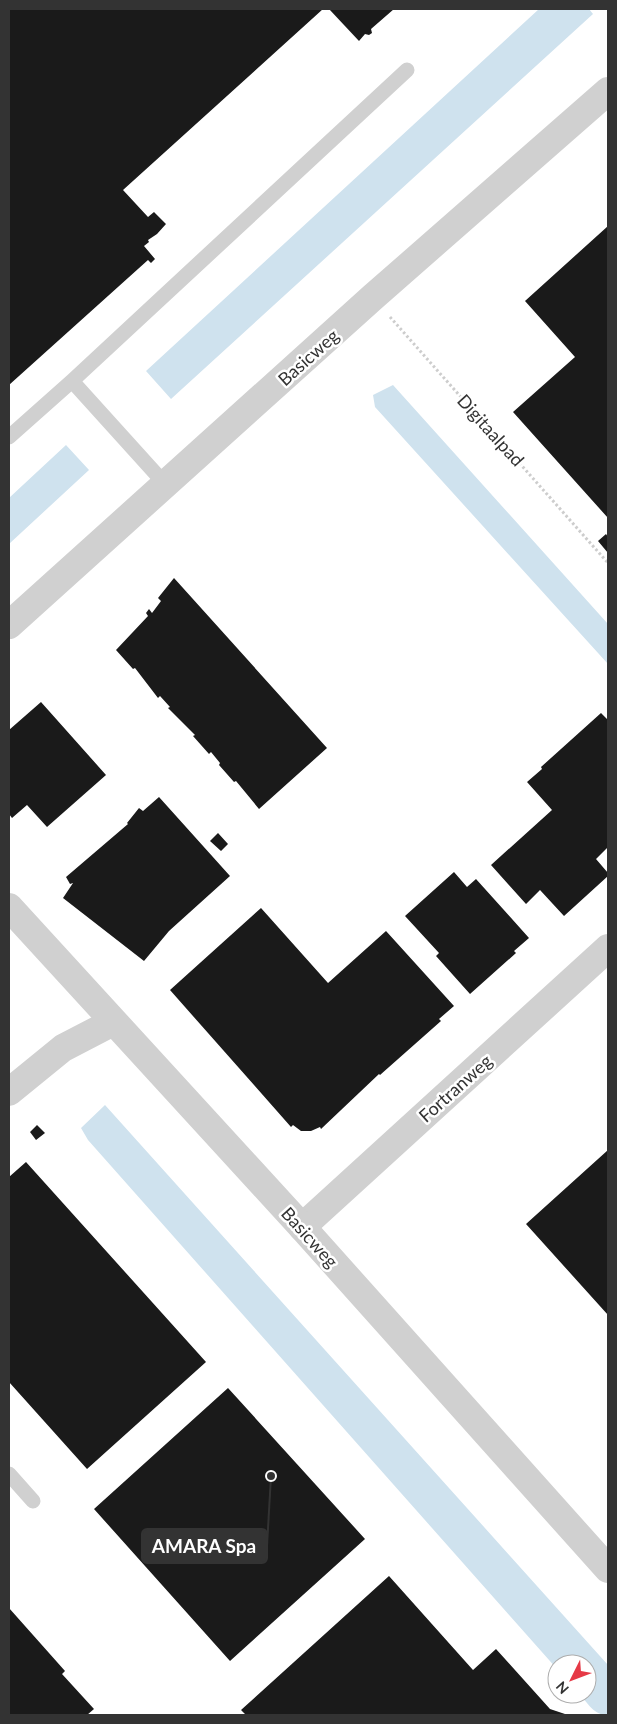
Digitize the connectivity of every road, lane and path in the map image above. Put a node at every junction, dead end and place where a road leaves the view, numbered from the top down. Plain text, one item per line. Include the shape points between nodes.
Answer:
1 (407, 70) dead end
2 (608, 91) edge
3 (373, 298) junction
4 (72, 381) junction
5 (9, 437) edge
6 (166, 485) junction
7 (608, 562) edge
8 (9, 625) edge
9 (9, 907) edge
10 (608, 948) edge
11 (113, 1022) junction
12 (9, 1092) edge
13 (302, 1227) junction
14 (10, 1478) edge
15 (33, 1501) dead end
16 (608, 1569) edge

1 - 4 lane
2 - 3 street, Basicweg
3 - 6 street, Basicweg
3 - 7 path, Digitaalpad
4 - 5 lane
4 - 6 lane
6 - 8 street, Basicweg
9 - 11 street, Basicweg
10 - 13 street, Fortranweg
11 - 12 street via 63,1048
11 - 13 street, Basicweg
13 - 16 street, Basicweg
14 - 15 lane

